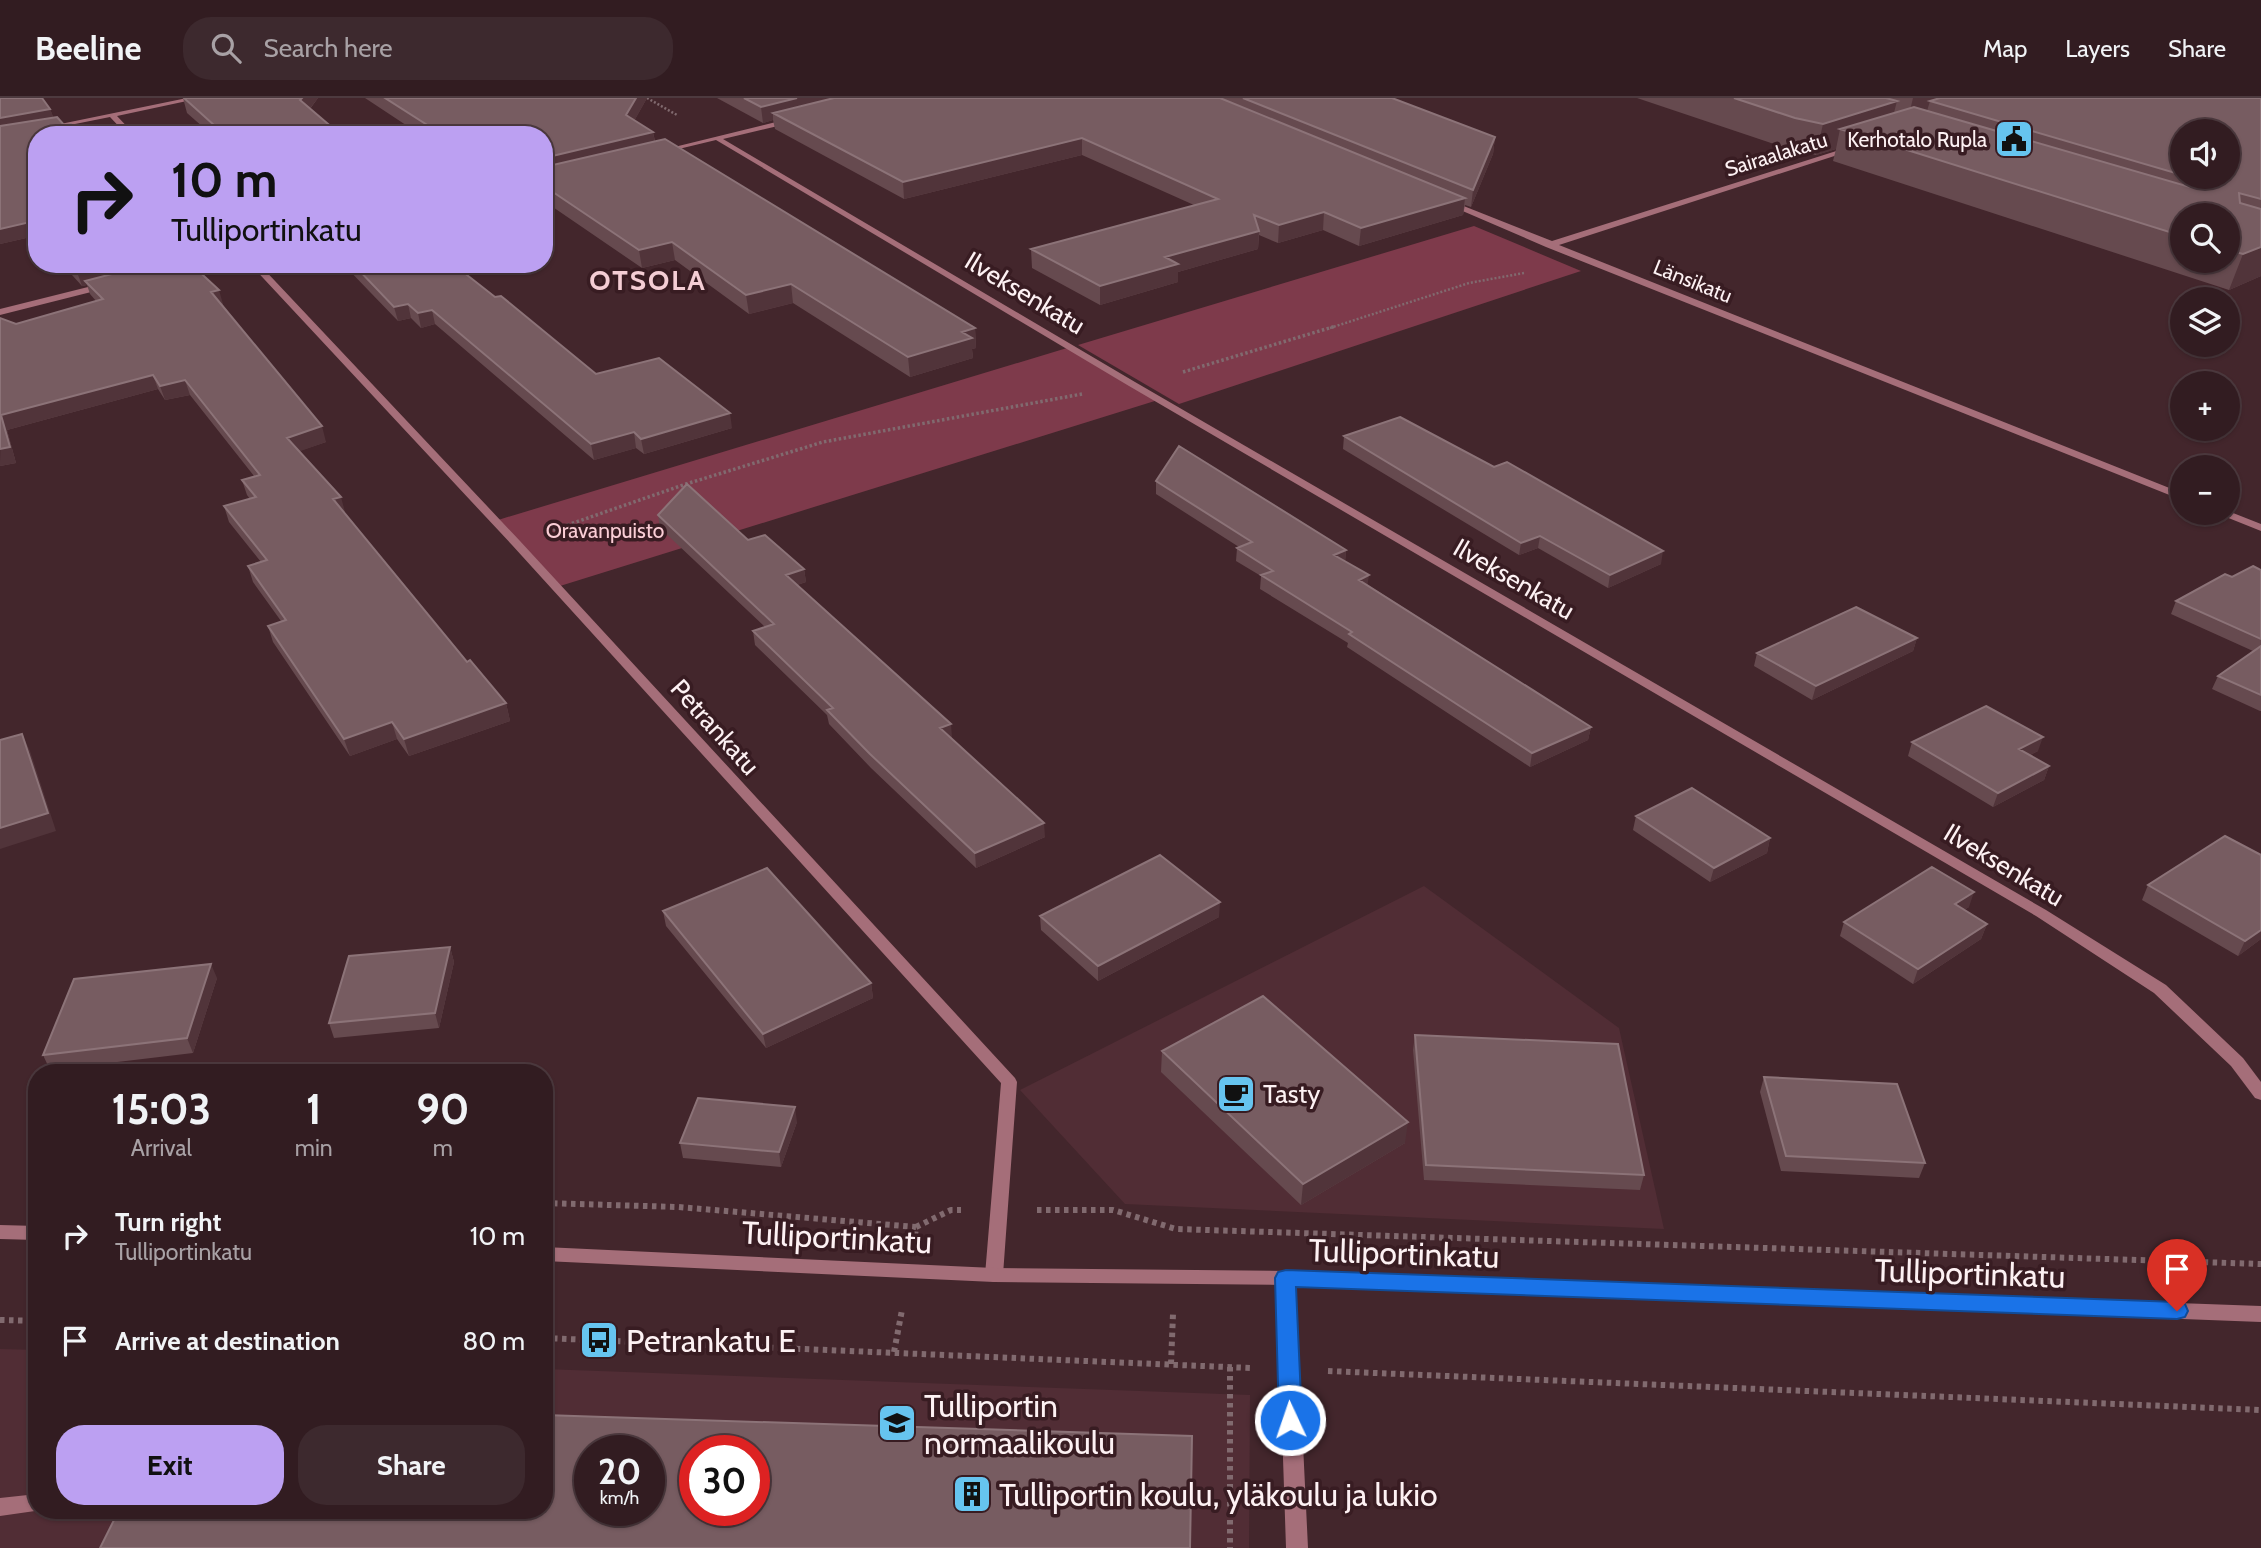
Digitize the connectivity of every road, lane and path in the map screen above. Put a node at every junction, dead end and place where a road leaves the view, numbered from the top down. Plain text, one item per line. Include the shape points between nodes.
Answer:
1 (198, 98) edge
2 (112, 115) junction
3 (807, 116) edge
4 (54, 126) edge
5 (122, 126) edge
6 (717, 138) junction
7 (1855, 148) edge
8 (650, 154) edge
9 (1434, 198) edge
10 (1549, 245) junction
11 (262, 273) edge
12 (116, 283) edge
13 (1469, 283) dead end
14 (0, 312) edge
15 (1132, 383) junction
16 (2170, 492) edge
17 (2240, 520) edge
18 (2261, 528) edge
19 (516, 543) junction
20 (2261, 1094) edge
21 (553, 1203) edge
22 (1000, 1210) junction
23 (916, 1227) junction
24 (0, 1232) edge
25 (28, 1233) edge
26 (553, 1254) edge
27 (2261, 1264) edge
28 (909, 1270) junction
29 (994, 1275) junction
30 (1286, 1278) junction
31 (2261, 1314) edge
32 (0, 1320) edge
33 (28, 1321) edge
34 (553, 1338) edge
35 (894, 1352) junction
36 (1230, 1367) junction
37 (1288, 1369) junction
38 (2261, 1410) edge
39 (28, 1504) edge
40 (0, 1507) edge
41 (1230, 1548) edge
42 (1297, 1548) edge

1 - 2 street
2 - 4 street
2 - 5 street
3 - 6 street
6 - 8 street
6 - 15 street, Ilveksenkatu
7 - 10 street, Sairaalakatu
9 - 10 street, Länsikatu
10 - 16 street, Länsikatu
11 - 19 street, Petrankatu
12 - 14 street
13 - 15 path via 1204,368
15 - 19 path via 823,442
15 - 20 street, Ilveksenkatu via 2041,913 2160,989 2237,1062
17 - 18 street
19 - 22 street, Petrankatu via 1009,1082
21 - 23 path via 678,1207
22 - 23 path via 951,1210
22 - 27 path via 1113,1210 1177,1229
22 - 29 street, Petrankatu
23 - 28 path
24 - 25 street
26 - 28 street, Tulliportinkatu
28 - 29 street, Tulliportinkatu
28 - 35 path
29 - 30 street, Tulliportinkatu
30 - 31 street, Tulliportinkatu
30 - 37 street
32 - 33 path
34 - 35 path
35 - 36 path
36 - 37 path
36 - 41 path
37 - 38 path
37 - 42 street
39 - 40 street

